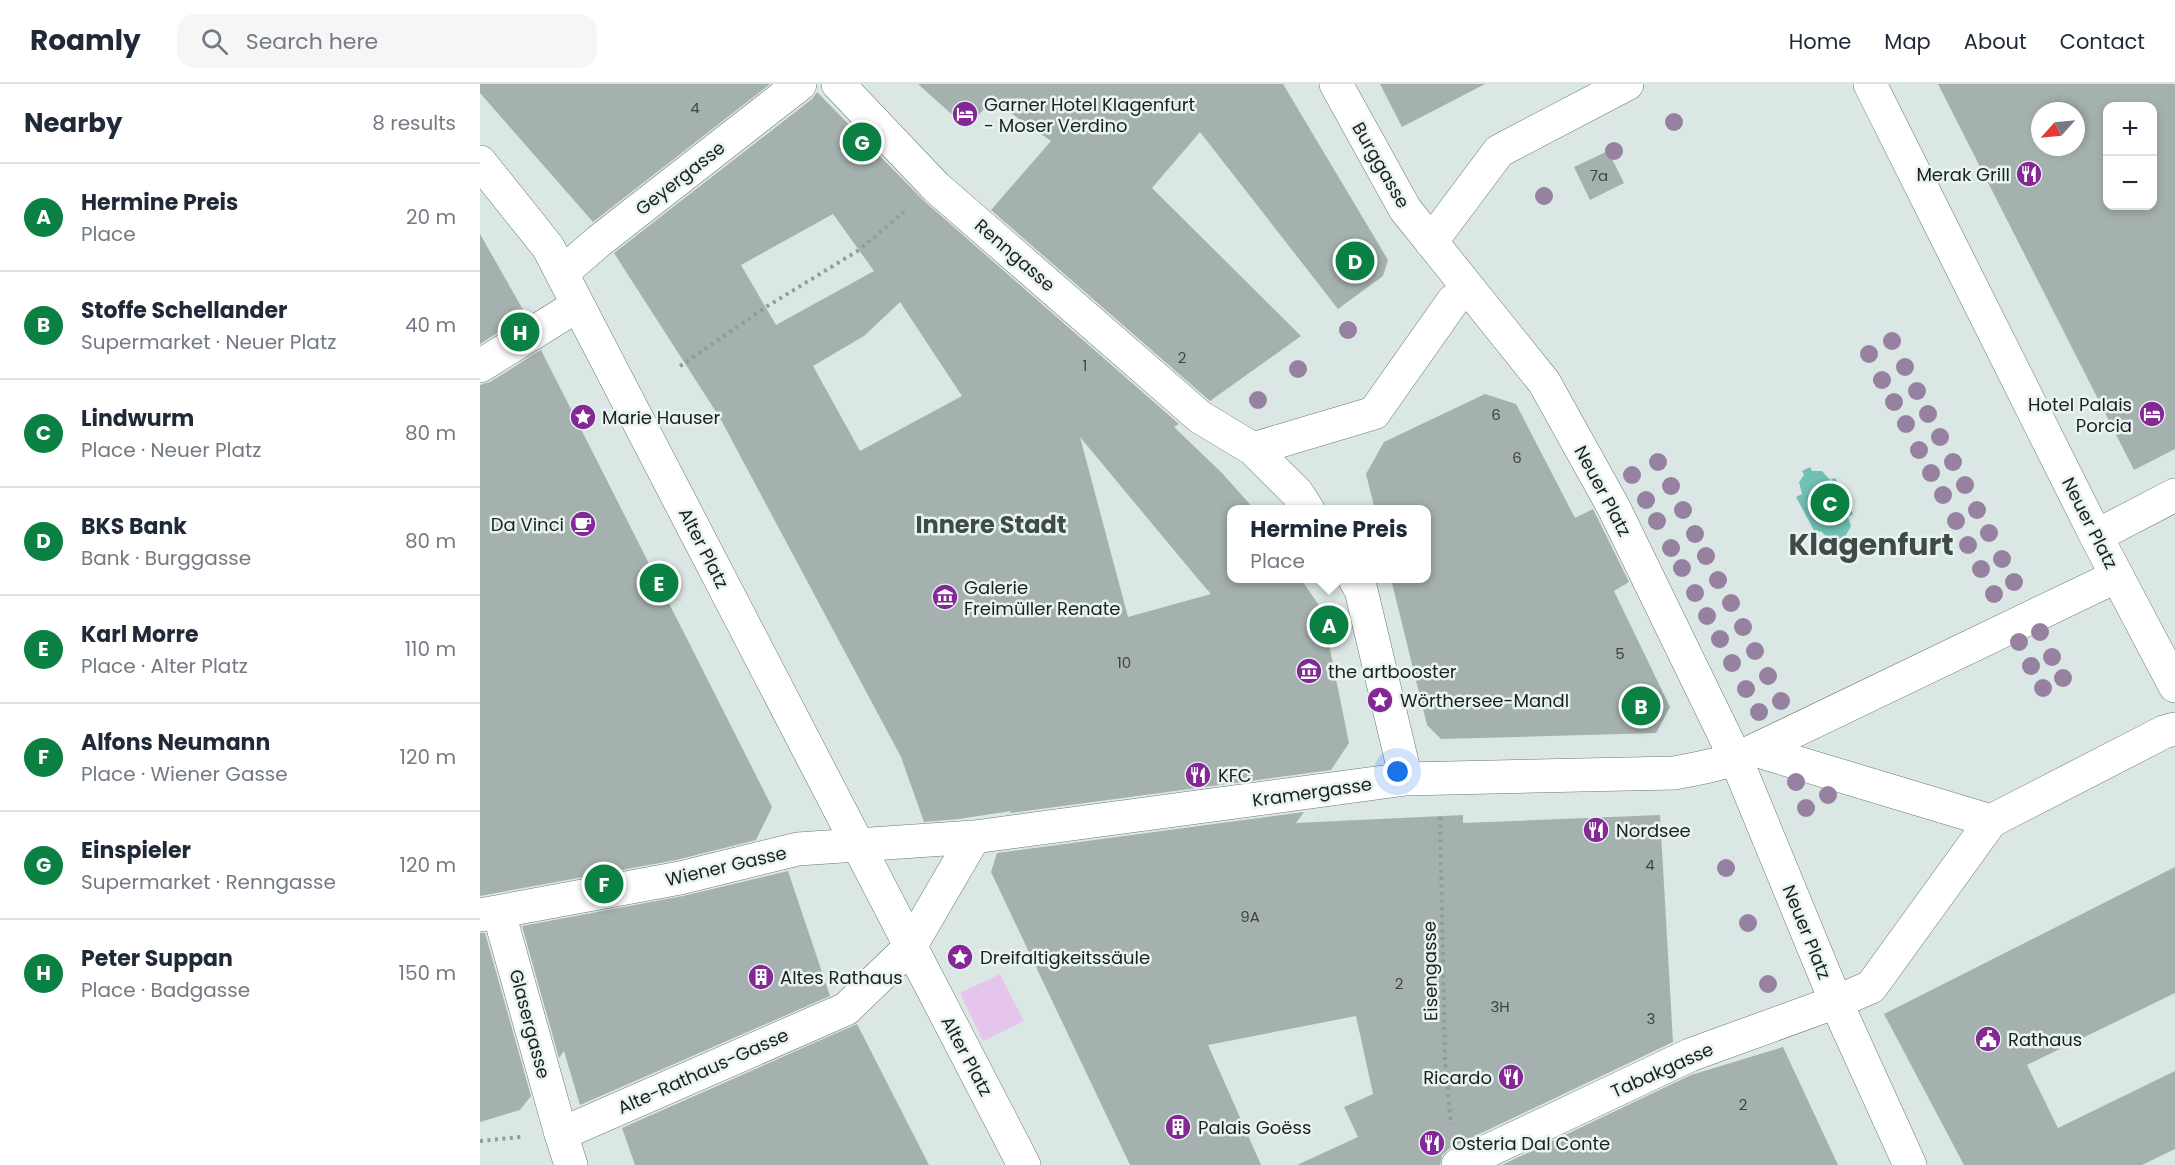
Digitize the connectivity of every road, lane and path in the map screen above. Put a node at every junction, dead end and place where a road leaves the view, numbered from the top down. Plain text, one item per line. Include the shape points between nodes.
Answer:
1 (800, 84) edge
2 (838, 84) edge
3 (1336, 84) edge
4 (1627, 84) edge
5 (1870, 84) edge
6 (480, 162) edge
7 (912, 205) dead end
8 (1431, 242) junction
9 (562, 273) junction
10 (1453, 301) dead end
11 (578, 305) junction
12 (480, 366) edge
13 (680, 366) dead end
14 (1253, 449) junction
15 (2175, 495) edge
16 (1305, 505) edge
17 (2096, 536) junction
18 (2117, 576) junction
19 (1357, 583) edge
20 (2175, 686) edge
21 (2170, 730) edge
22 (1746, 755) junction
23 (1439, 778) junction
24 (1406, 779) junction
25 (1991, 821) junction
26 (975, 837) junction
27 (858, 844) junction
28 (490, 914) edge
29 (910, 947) junction
30 (1836, 1002) junction
31 (561, 1134) junction
32 (1462, 1163) edge
33 (571, 1165) edge
34 (1024, 1165) edge
35 (1910, 1165) edge

1 - 9 street, Geyergasse
2 - 14 street, Renngasse via 936,187 1200,417
3 - 8 street, Burggasse via 1405,208
4 - 8 street via 1499,151
5 - 17 street, Neuer Platz
6 - 9 street, Alter Platz via 548,247
7 - 13 path via 859,250
8 - 22 street, Neuer Platz via 1544,382
9 - 11 street, Alter Platz
10 - 14 street via 1374,413
11 - 12 street
11 - 27 street, Alter Platz
14 - 16 street, Renngasse
15 - 17 street
17 - 18 street, Neuer Platz
18 - 20 street, Neuer Platz
18 - 22 street, Neuer Platz
19 - 24 street
21 - 25 street
22 - 23 street, Kramergasse via 1674,773
22 - 25 street
22 - 30 street, Neuer Platz
23 - 24 street, Kramergasse
23 - 32 path, Eisengasse via 1445,1060 1450,1122
24 - 26 street, Kramergasse
25 - 30 street, Tabakgasse via 1871,987
26 - 27 street, Wiener Gasse
26 - 29 street
27 - 28 street, Wiener Gasse via 798,849 680,878
27 - 29 street, Alter Platz
28 - 31 street, Glasergasse
29 - 31 street, Alte-Rathaus-Gasse via 846,1009
29 - 34 street, Alter Platz
30 - 32 street, Tabakgasse via 1690,1055
30 - 35 street, Neuer Platz
31 - 33 street, Glasergasse

